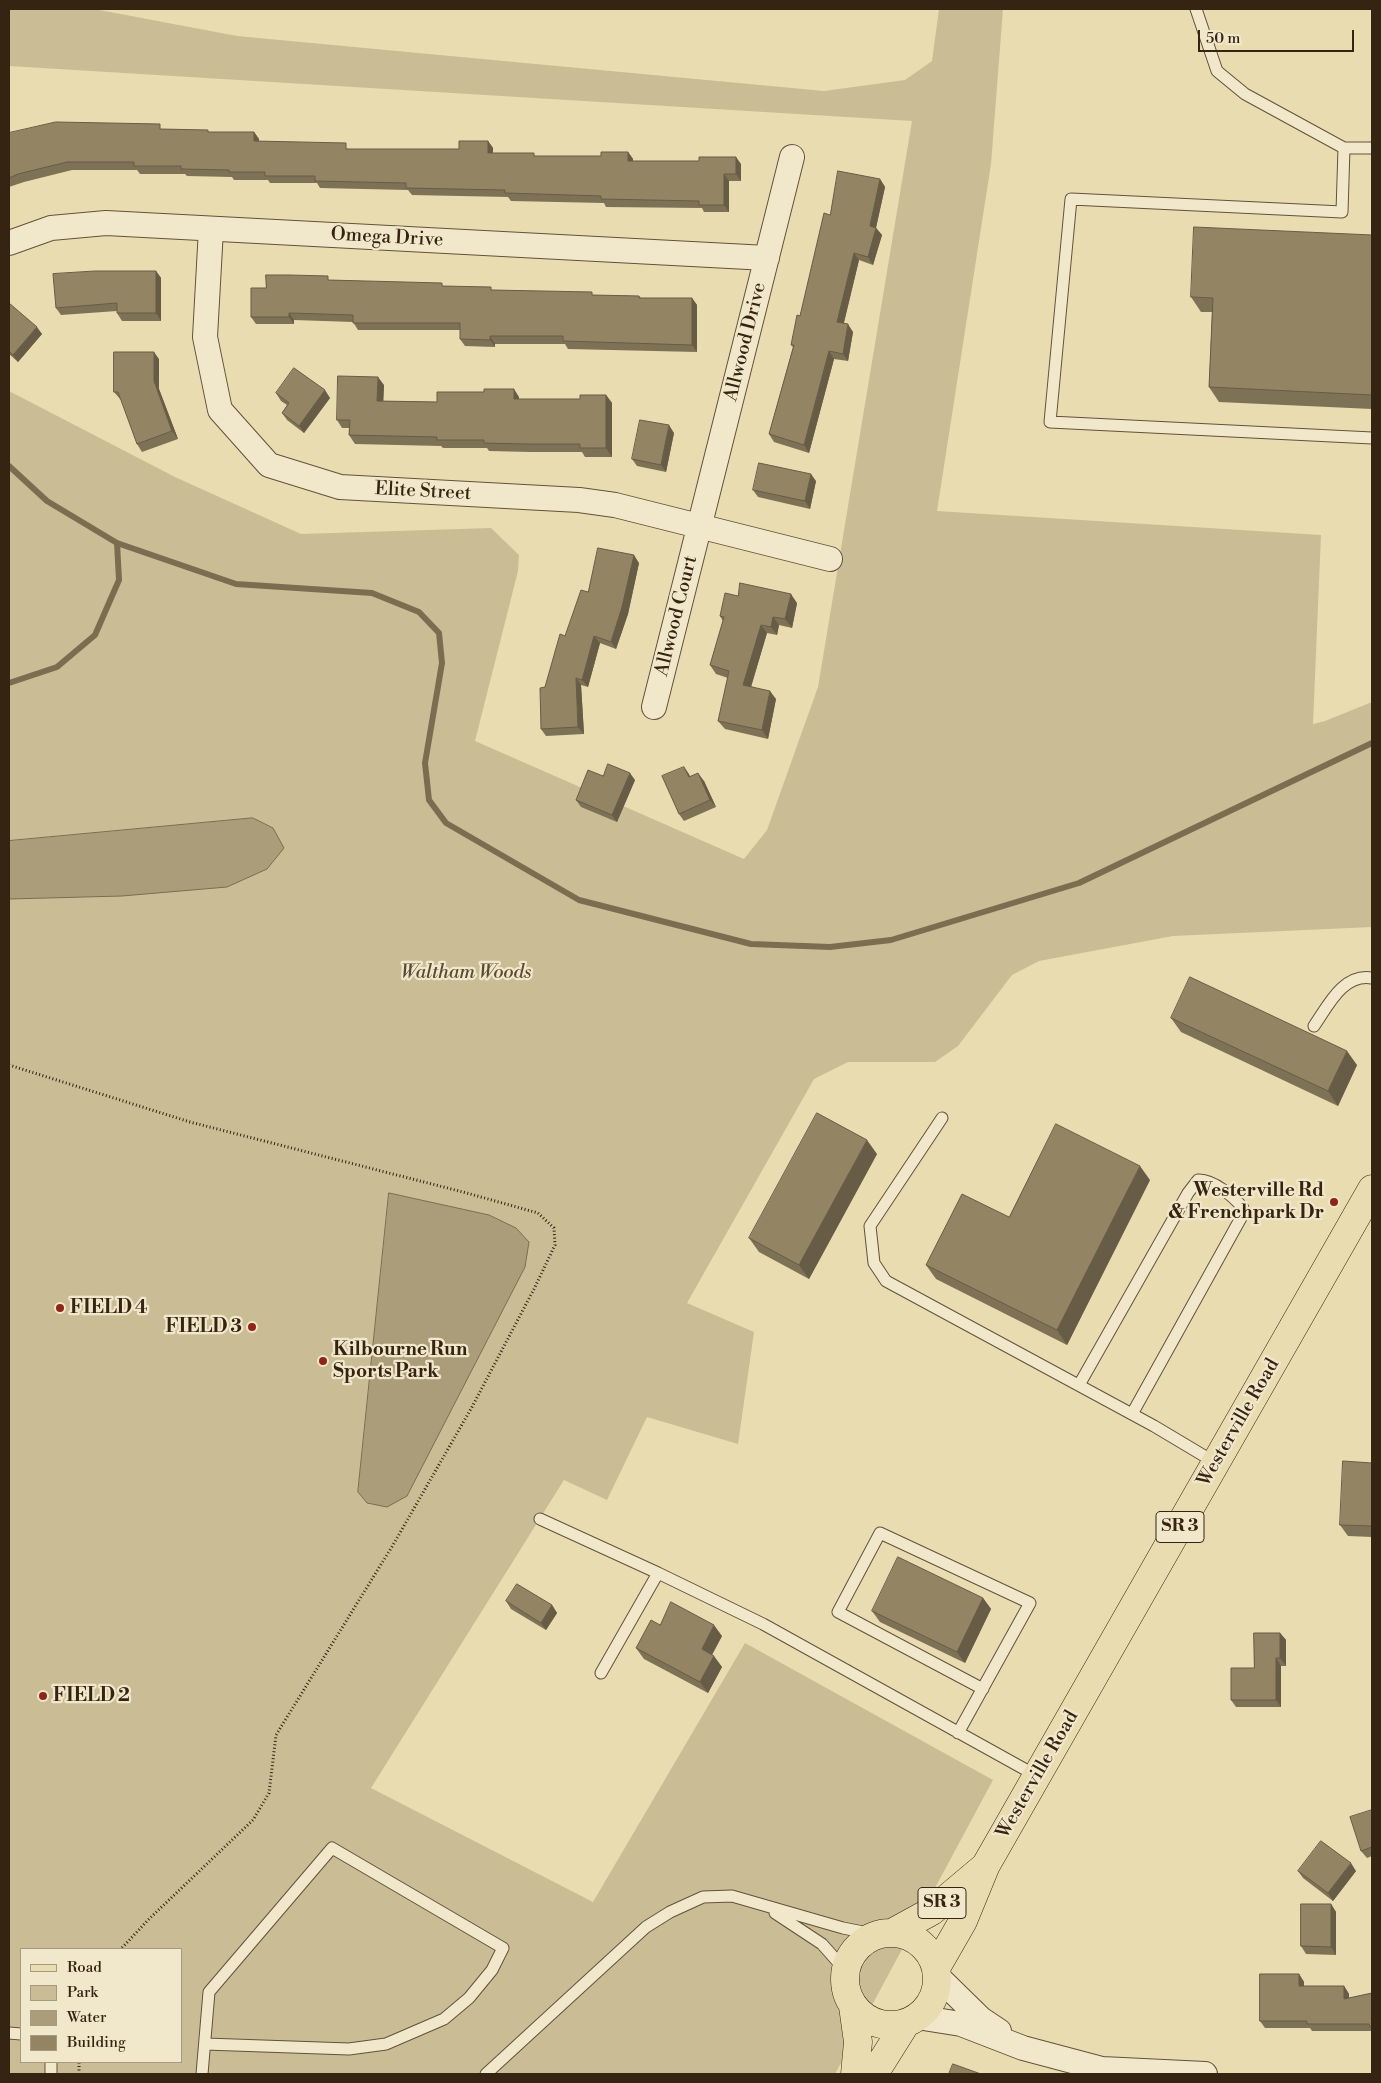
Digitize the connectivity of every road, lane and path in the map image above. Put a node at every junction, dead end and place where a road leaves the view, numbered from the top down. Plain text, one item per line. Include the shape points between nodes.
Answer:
1 (1196, 9) edge
2 (1344, 148) junction
3 (1372, 148) edge
4 (792, 157) dead end
5 (211, 229) junction
6 (9, 243) edge
7 (767, 258) junction
8 (1372, 438) edge
9 (699, 526) junction
10 (830, 559) dead end
11 (654, 707) dead end
12 (1372, 978) edge
13 (1314, 1026) dead end
14 (9, 1064) edge
15 (942, 1118) dead end
16 (1372, 1189) edge
17 (1079, 1385) junction
18 (1132, 1414) junction
19 (1216, 1463) junction
20 (540, 1519) dead end
21 (658, 1573) junction
22 (601, 1673) dead end
23 (982, 1689) junction
24 (958, 1733) junction
25 (1037, 1776) junction
26 (986, 1865) junction
27 (765, 1906) junction
28 (885, 1934) junction
29 (122, 1948) edge
30 (845, 1970) junction
31 (937, 1972) junction
32 (853, 2006) junction
33 (911, 2020) junction
34 (205, 2044) junction
35 (1023, 2048) junction
36 (202, 2074) edge
37 (486, 2074) edge
38 (855, 2074) edge
39 (874, 2074) edge
40 (1204, 2074) edge

1 - 2 lane via 1217,71 1245,94
2 - 3 lane
2 - 8 lane via 1342,212 1071,199 1050,422
4 - 7 street, Allwood Drive
5 - 6 street, Omega Drive via 106,223 51,228
5 - 7 street, Omega Drive
5 - 9 street, Elite Street via 205,338 220,410 269,465 340,487 578,500 615,505
7 - 9 street, Allwood Drive
9 - 10 street, Elite Street
9 - 11 street, Allwood Court
12 - 13 lane via 1364,976 1344,984
14 - 29 path via 190,1122 538,1213 554,1228 555,1244 547,1262 472,1407 393,1545 276,1735 269,1794 253,1820
15 - 17 lane via 870,1226 874,1263 886,1281
16 - 19 main road, Westerville Road / SR 3
17 - 18 lane
17 - 18 lane via 1188,1193 1198,1180 1206,1180 1237,1201 1242,1208 1242,1216
18 - 19 lane
19 - 25 main road, Westerville Road / SR 3
20 - 21 lane
21 - 22 lane
21 - 24 lane via 763,1624
23 - 23 lane via 1030,1603 880,1533 838,1612
23 - 24 lane
24 - 25 lane
25 - 26 main road, Westerville Road / SR 3
26 - 28 main road, Westerville Road / SR 3 via 932,1911
26 - 31 main road, Westerville Road / SR 3
27 - 28 lane via 843,1928
27 - 30 lane via 822,1944
27 - 37 lane via 732,1896 703,1897 670,1912 646,1927 612,1956
28 - 30 main road, Westerville Road / SR 3 via 867,1940 857,1948
28 - 31 main road via 907,1936 920,1943 930,1955
30 - 32 main road via 844,1983
31 - 33 main road, Westerville Road / SR 3 via 933,2000 926,2010
31 - 35 street via 981,2019
32 - 33 main road via 877,2023 892,2026
32 - 38 main road via 858,2042
33 - 35 street via 961,2024
33 - 39 main road, Westerville Road / SR 3
34 - 34 lane via 209,1992 332,1848 503,1948 492,1970 475,1991 444,2019 386,2044 349,2049
34 - 36 lane
35 - 40 street via 1102,2069

